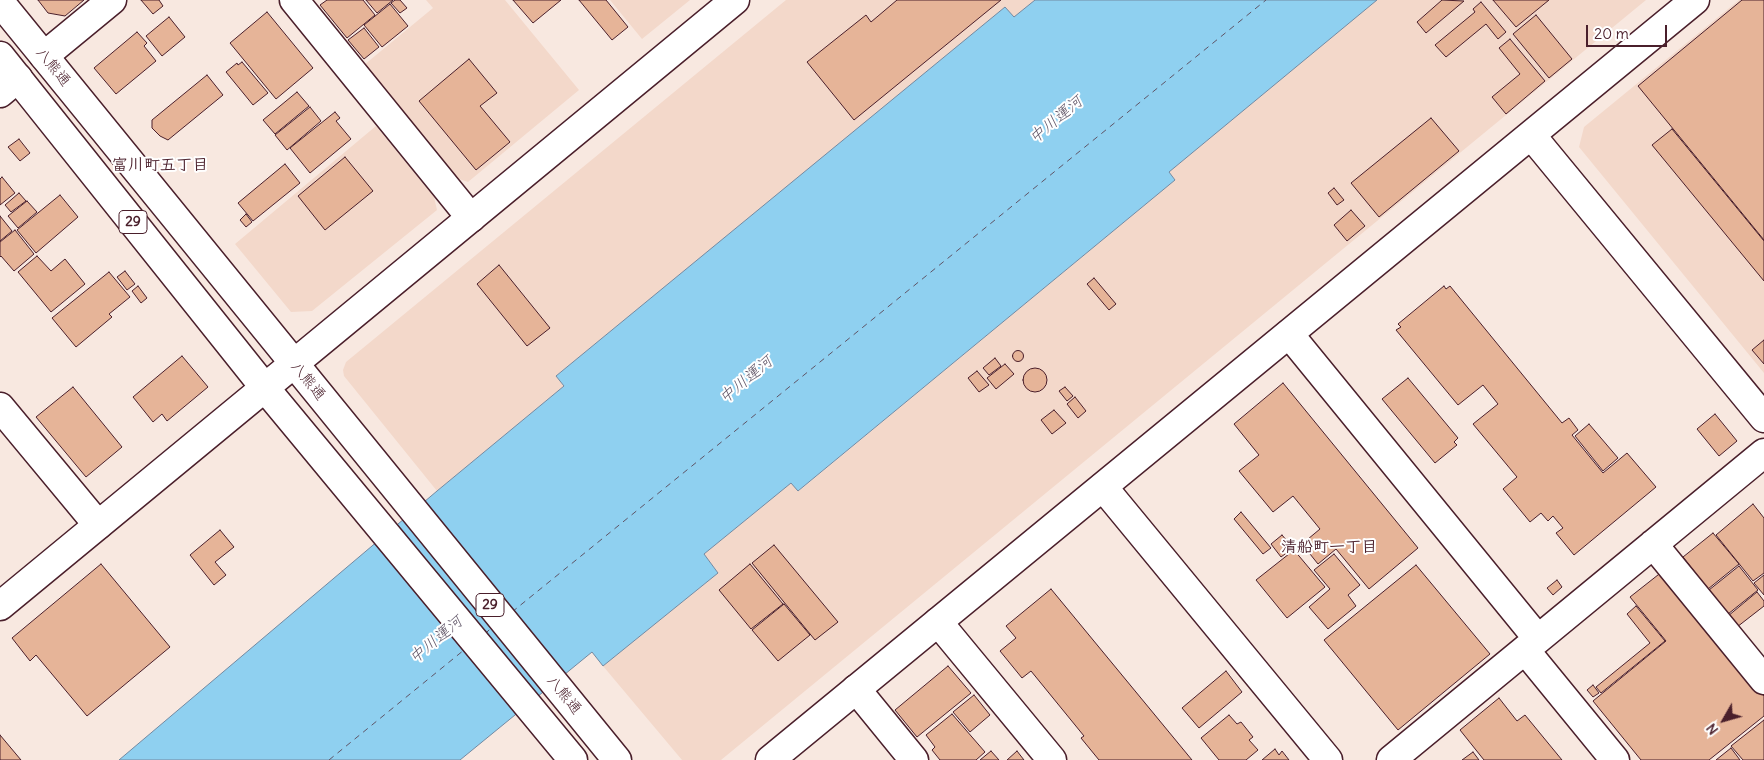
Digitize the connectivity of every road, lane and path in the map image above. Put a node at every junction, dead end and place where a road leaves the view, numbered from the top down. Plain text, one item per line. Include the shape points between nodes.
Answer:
1 (112, 0) edge
2 (294, 0) edge
3 (735, 0) edge
4 (1696, 0) edge
5 (0, 2) edge
6 (0, 56) edge
7 (44, 56) junction
8 (9, 86) edge
9 (1531, 135) junction
10 (471, 218) junction
11 (1289, 334) junction
12 (294, 364) junction
13 (265, 388) junction
14 (0, 408) edge
15 (1764, 418) edge
16 (1764, 453) edge
17 (1103, 487) junction
18 (98, 526) junction
19 (1653, 544) junction
20 (0, 606) edge
21 (938, 622) junction
22 (1531, 644) junction
23 (1764, 680) edge
24 (856, 689) junction
25 (565, 750) edge
26 (617, 760) edge
27 (770, 760) edge
28 (914, 760) edge
29 (1052, 760) edge
30 (1328, 760) edge
31 (1391, 760) edge
32 (1614, 760) edge

1 - 7 street
2 - 10 street
3 - 10 street
4 - 9 street
5 - 7 street, 八熊通 / 29
6 - 8 street, 29
7 - 12 street, 八熊通 / 29
8 - 13 street, 29
9 - 11 street
9 - 15 street
10 - 12 street
11 - 17 street
11 - 22 street
12 - 13 street
12 - 26 street, 八熊通 / 29
13 - 18 street
13 - 25 street, 29
14 - 18 street
16 - 19 street
17 - 21 street
17 - 30 street
18 - 20 street
19 - 22 street
19 - 23 street
21 - 24 street
21 - 29 street
22 - 31 street
22 - 32 street
24 - 27 street
24 - 28 street

